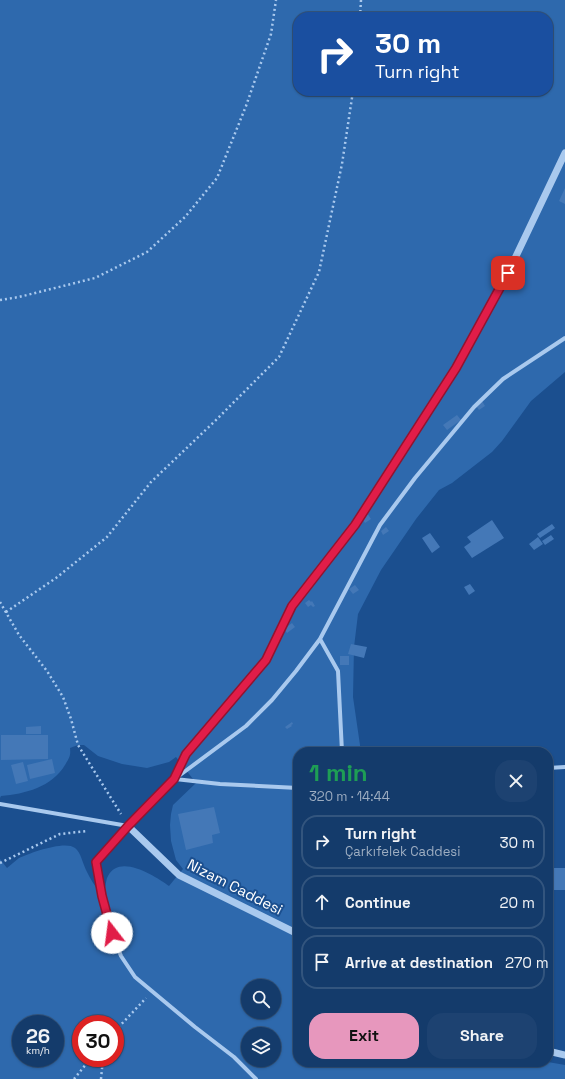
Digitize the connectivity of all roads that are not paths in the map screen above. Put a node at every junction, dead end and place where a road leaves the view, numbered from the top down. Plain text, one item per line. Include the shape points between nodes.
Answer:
1 (565, 153) edge
2 (565, 338) edge
3 (320, 639) junction
4 (342, 747) edge
5 (565, 767) edge
6 (553, 768) edge
7 (174, 779) junction
8 (293, 788) edge
9 (0, 804) edge
10 (128, 826) junction
11 (293, 932) edge
12 (553, 1052) edge
13 (565, 1055) edge
14 (256, 1079) edge

1 - 7 street via 508,273 456,368 355,525 292,606 266,660 186,754
2 - 3 street via 503,379 474,407 415,478 380,525
3 - 4 street via 338,671
3 - 7 street via 272,700 251,720
5 - 6 street
7 - 8 street
7 - 10 street
9 - 10 street
10 - 11 street, Nizam Caddesi via 179,875
10 - 14 street via 96,862 102,896 121,956 135,978 234,1057
12 - 13 street

